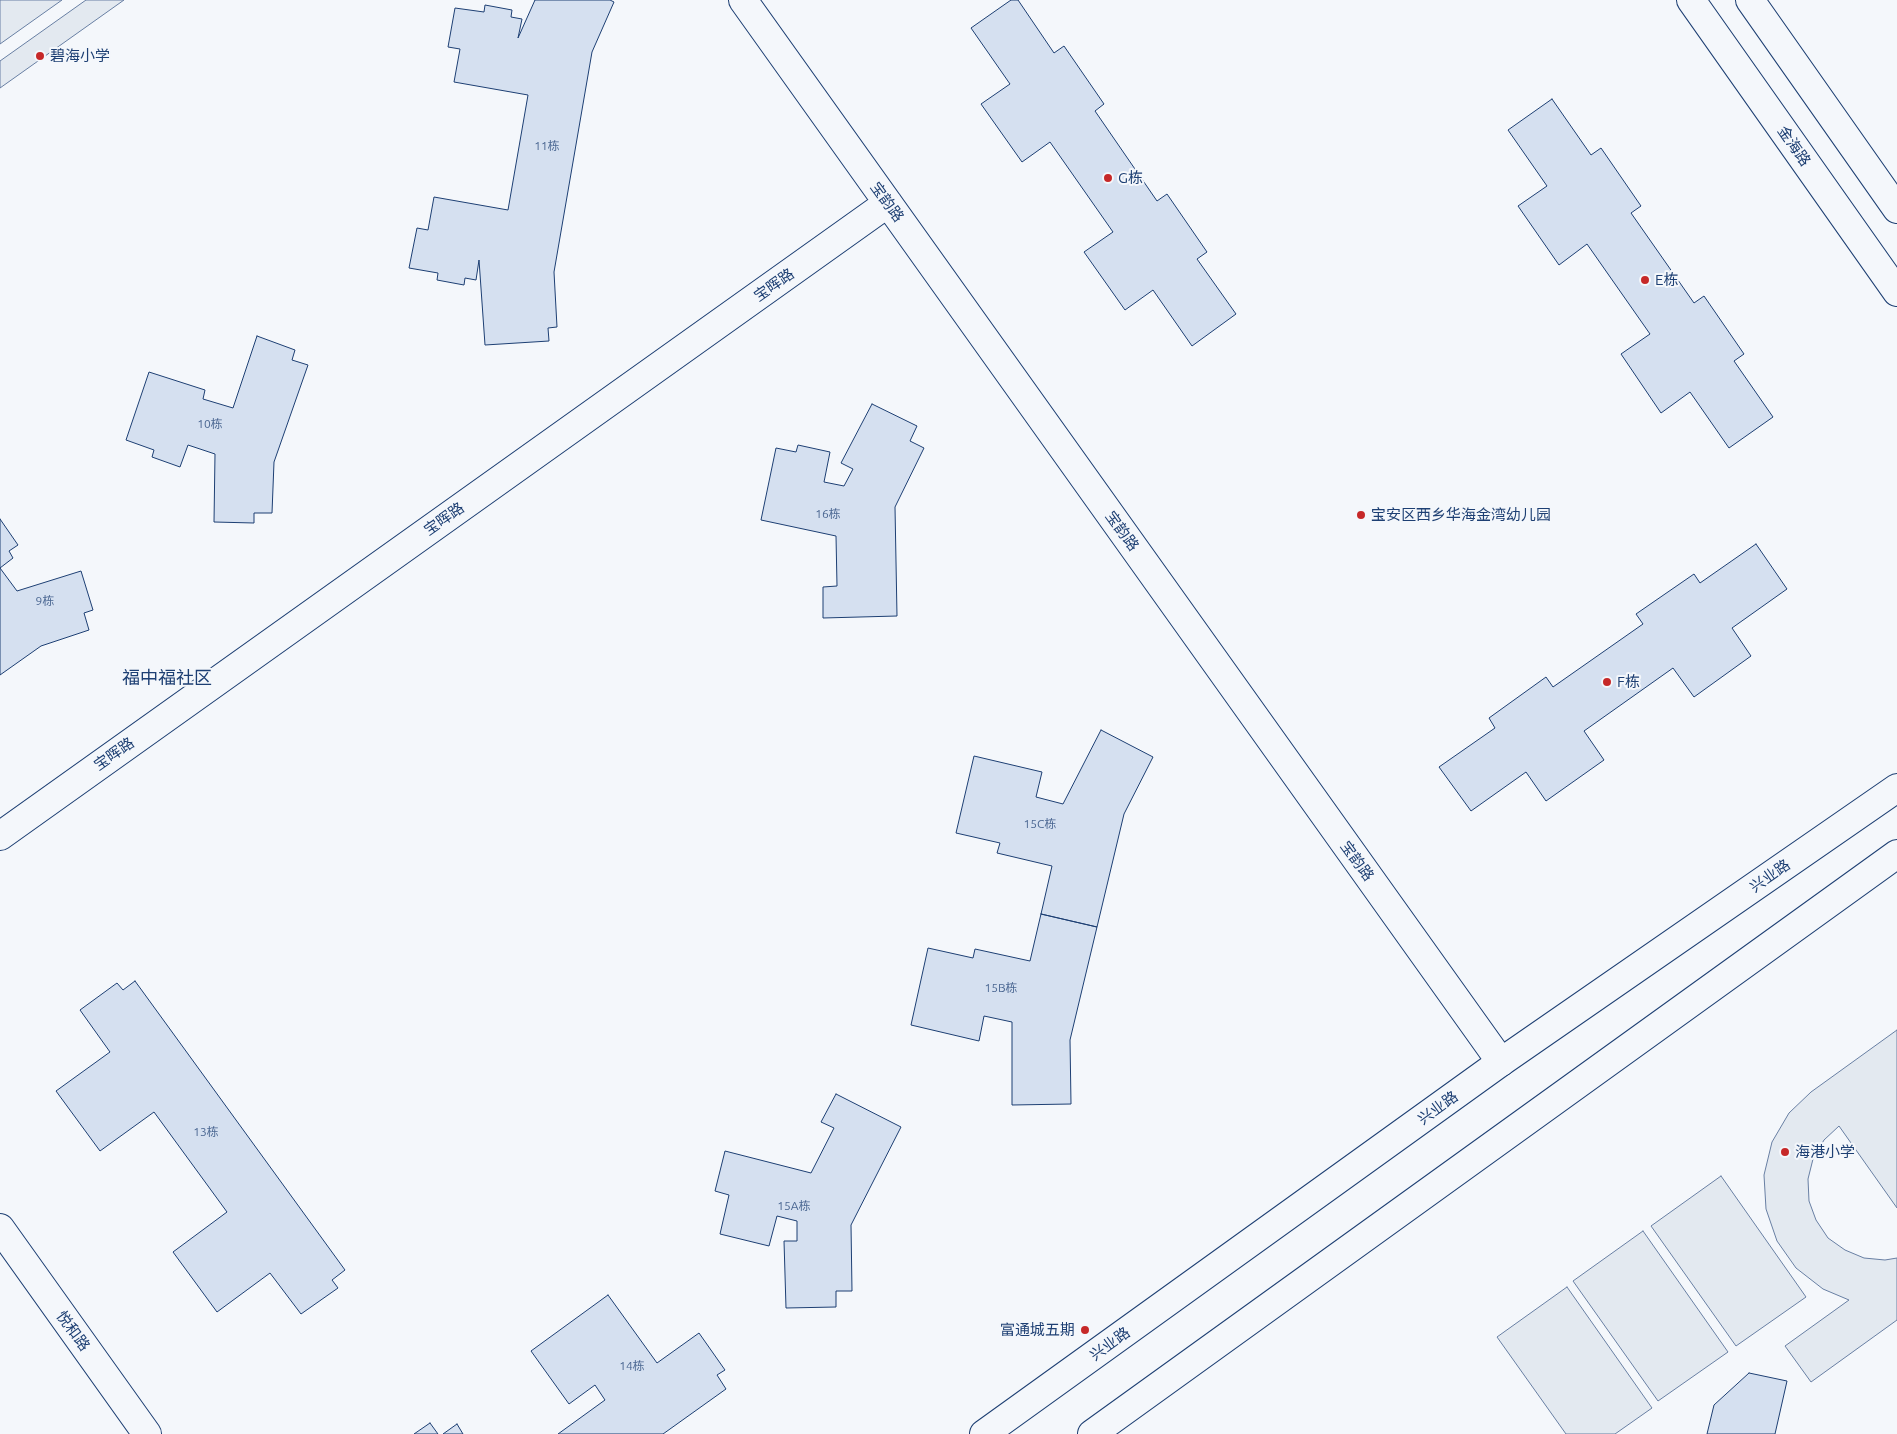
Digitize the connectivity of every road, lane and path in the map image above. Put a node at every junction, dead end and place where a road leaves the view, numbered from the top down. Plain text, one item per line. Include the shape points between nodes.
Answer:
1 (743, 0) edge
2 (1691, 0) edge
3 (1750, 0) edge
4 (888, 203) junction
5 (1897, 209) edge
6 (1897, 292) edge
7 (1897, 788) edge
8 (0, 836) edge
9 (1897, 854) edge
10 (1501, 1062) junction
11 (0, 1228) edge
12 (147, 1434) edge
13 (984, 1434) edge
14 (1092, 1434) edge

1 - 4 street, 宝韵路
2 - 6 street, 金海路
3 - 5 street
4 - 8 street, 宝晖路
4 - 10 street, 宝韵路
7 - 10 street, 兴业路
9 - 14 street
10 - 13 street, 兴业路
11 - 12 street, 悦和路

